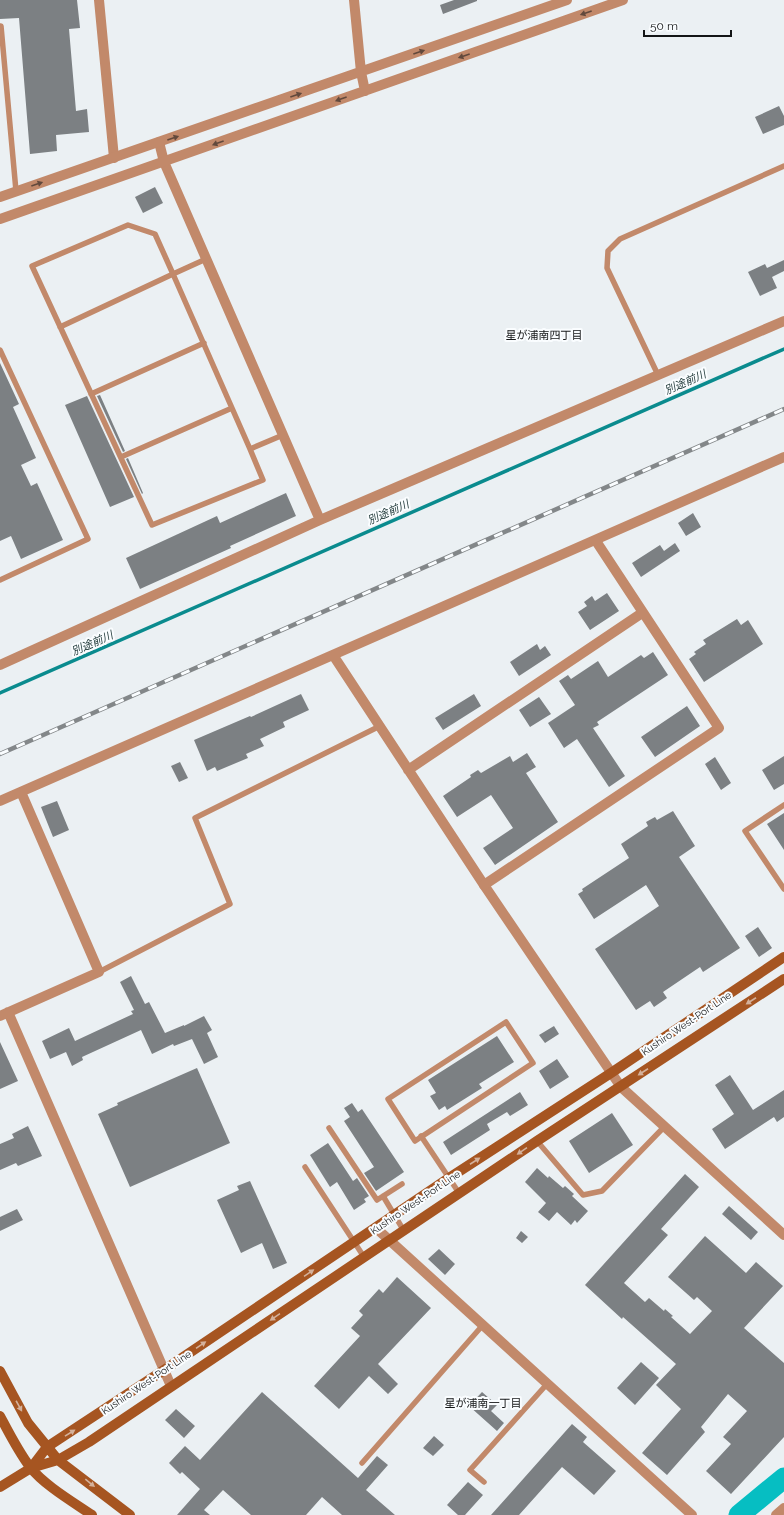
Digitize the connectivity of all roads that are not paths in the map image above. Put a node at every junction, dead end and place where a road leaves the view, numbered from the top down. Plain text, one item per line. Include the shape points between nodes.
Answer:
1 (99, 0) edge
2 (354, 0) edge
3 (567, 0) edge
4 (623, 0) edge
5 (0, 26) edge
6 (361, 72) junction
7 (364, 91) junction
8 (159, 142) junction
9 (114, 158) junction
10 (164, 162) junction
11 (784, 166) edge
12 (16, 191) junction
13 (0, 197) edge
14 (0, 220) edge
15 (206, 259) junction
16 (174, 274) junction
17 (784, 321) edge
18 (60, 326) junction
19 (204, 343) junction
20 (0, 350) edge
21 (658, 375) junction
22 (91, 394) junction
23 (232, 408) junction
24 (283, 435) junction
25 (250, 449) junction
26 (121, 457) junction
27 (784, 457) edge
28 (320, 520) junction
29 (596, 541) junction
30 (0, 580) edge
31 (642, 613) junction
32 (333, 655) junction
33 (0, 665) edge
34 (380, 726) junction
35 (408, 770) junction
36 (21, 792) junction
37 (0, 801) edge
38 (784, 805) edge
39 (484, 885) junction
40 (784, 889) edge
41 (784, 957) edge
42 (98, 972) junction
43 (784, 979) edge
44 (4, 1014) edge
45 (611, 1073) junction
46 (621, 1087) junction
47 (665, 1126) junction
48 (329, 1128) dead end
49 (421, 1136) junction
50 (537, 1141) junction
51 (305, 1167) dead end
52 (449, 1178) junction
53 (402, 1184) dead end
54 (459, 1194) junction
55 (383, 1196) junction
56 (395, 1216) junction
57 (376, 1228) junction
58 (404, 1230) junction
59 (784, 1235) edge
60 (388, 1241) junction
61 (354, 1242) junction
62 (364, 1257) junction
63 (482, 1326) junction
64 (164, 1370) junction
65 (0, 1372) edge
66 (548, 1384) junction
67 (171, 1386) junction
68 (0, 1416) edge
69 (47, 1447) junction
70 (58, 1460) junction
71 (362, 1463) dead end
72 (31, 1468) junction
73 (484, 1482) dead end
74 (0, 1487) edge
75 (784, 1508) edge
76 (92, 1515) edge
77 (130, 1515) edge
78 (692, 1515) edge
79 (776, 1515) edge

1 - 9 street
2 - 6 street
6 -> 3 street
4 -> 7 street
5 - 12 lane
6 - 7 street
8 -> 6 street
7 -> 10 street
8 - 9 street
8 - 10 street
12 -> 9 street
10 - 14 street
10 - 15 street
11 - 21 lane via 620,239 608,251 607,268
12 - 13 street
15 - 16 lane
15 - 24 street
16 - 18 lane
16 - 18 lane via 155,234 128,225 32,266
16 - 19 lane
17 - 21 street
18 - 22 lane
19 - 22 lane
19 - 23 lane
20 - 30 lane via 88,539
21 - 28 street
22 - 26 lane
23 - 25 lane
23 - 26 lane
24 - 25 lane
24 - 28 street
25 - 26 lane via 263,480 152,525
27 - 29 street
28 - 33 street
29 - 31 street
29 - 32 street
31 - 35 street
31 - 39 street via 719,728
32 - 34 street
32 - 36 street
34 - 35 street
34 - 42 lane via 195,818 230,904
35 - 39 street
36 - 37 street
36 - 42 street
38 - 40 lane via 745,831
39 - 45 street
41 - 45 main road, Kushiro West-Port Line
42 - 44 street
43 -> 46 main road, Kushiro West-Port Line
44 - 64 street
45 - 46 street
52 -> 45 main road, Kushiro West-Port Line
46 - 47 street
46 - 50 main road, Kushiro West-Port Line
47 - 50 lane via 602,1191 584,1195
47 - 59 street
48 - 55 lane via 377,1200
49 - 49 lane via 533,1063 506,1022 388,1100 415,1141
49 - 52 lane
50 -> 54 main road, Kushiro West-Port Line
51 - 61 lane
52 - 54 lane
52 - 56 main road, Kushiro West-Port Line
53 - 55 lane
54 - 58 main road, Kushiro West-Port Line
55 - 56 lane
56 - 57 main road, Kushiro West-Port Line
56 - 58 lane
57 - 60 street
57 - 61 main road, Kushiro West-Port Line
58 - 60 main road, Kushiro West-Port Line
60 - 62 main road, Kushiro West-Port Line
60 - 63 street
61 - 62 lane
64 -> 61 main road, Kushiro West-Port Line
62 -> 67 main road, Kushiro West-Port Line
63 - 66 street
63 - 71 lane
64 - 67 street
69 -> 64 main road, Kushiro West-Port Line
65 -> 69 main road via 28,1423
66 - 73 lane via 470,1470
66 - 78 street
67 - 70 main road, Kushiro West-Port Line
68 - 72 main road
69 - 70 main road
69 - 72 main road, Kushiro West-Port Line
70 - 72 main road, Kushiro West-Port Line
70 -> 77 main road
72 - 74 main road
72 - 76 main road via 56,1491
75 - 79 street

